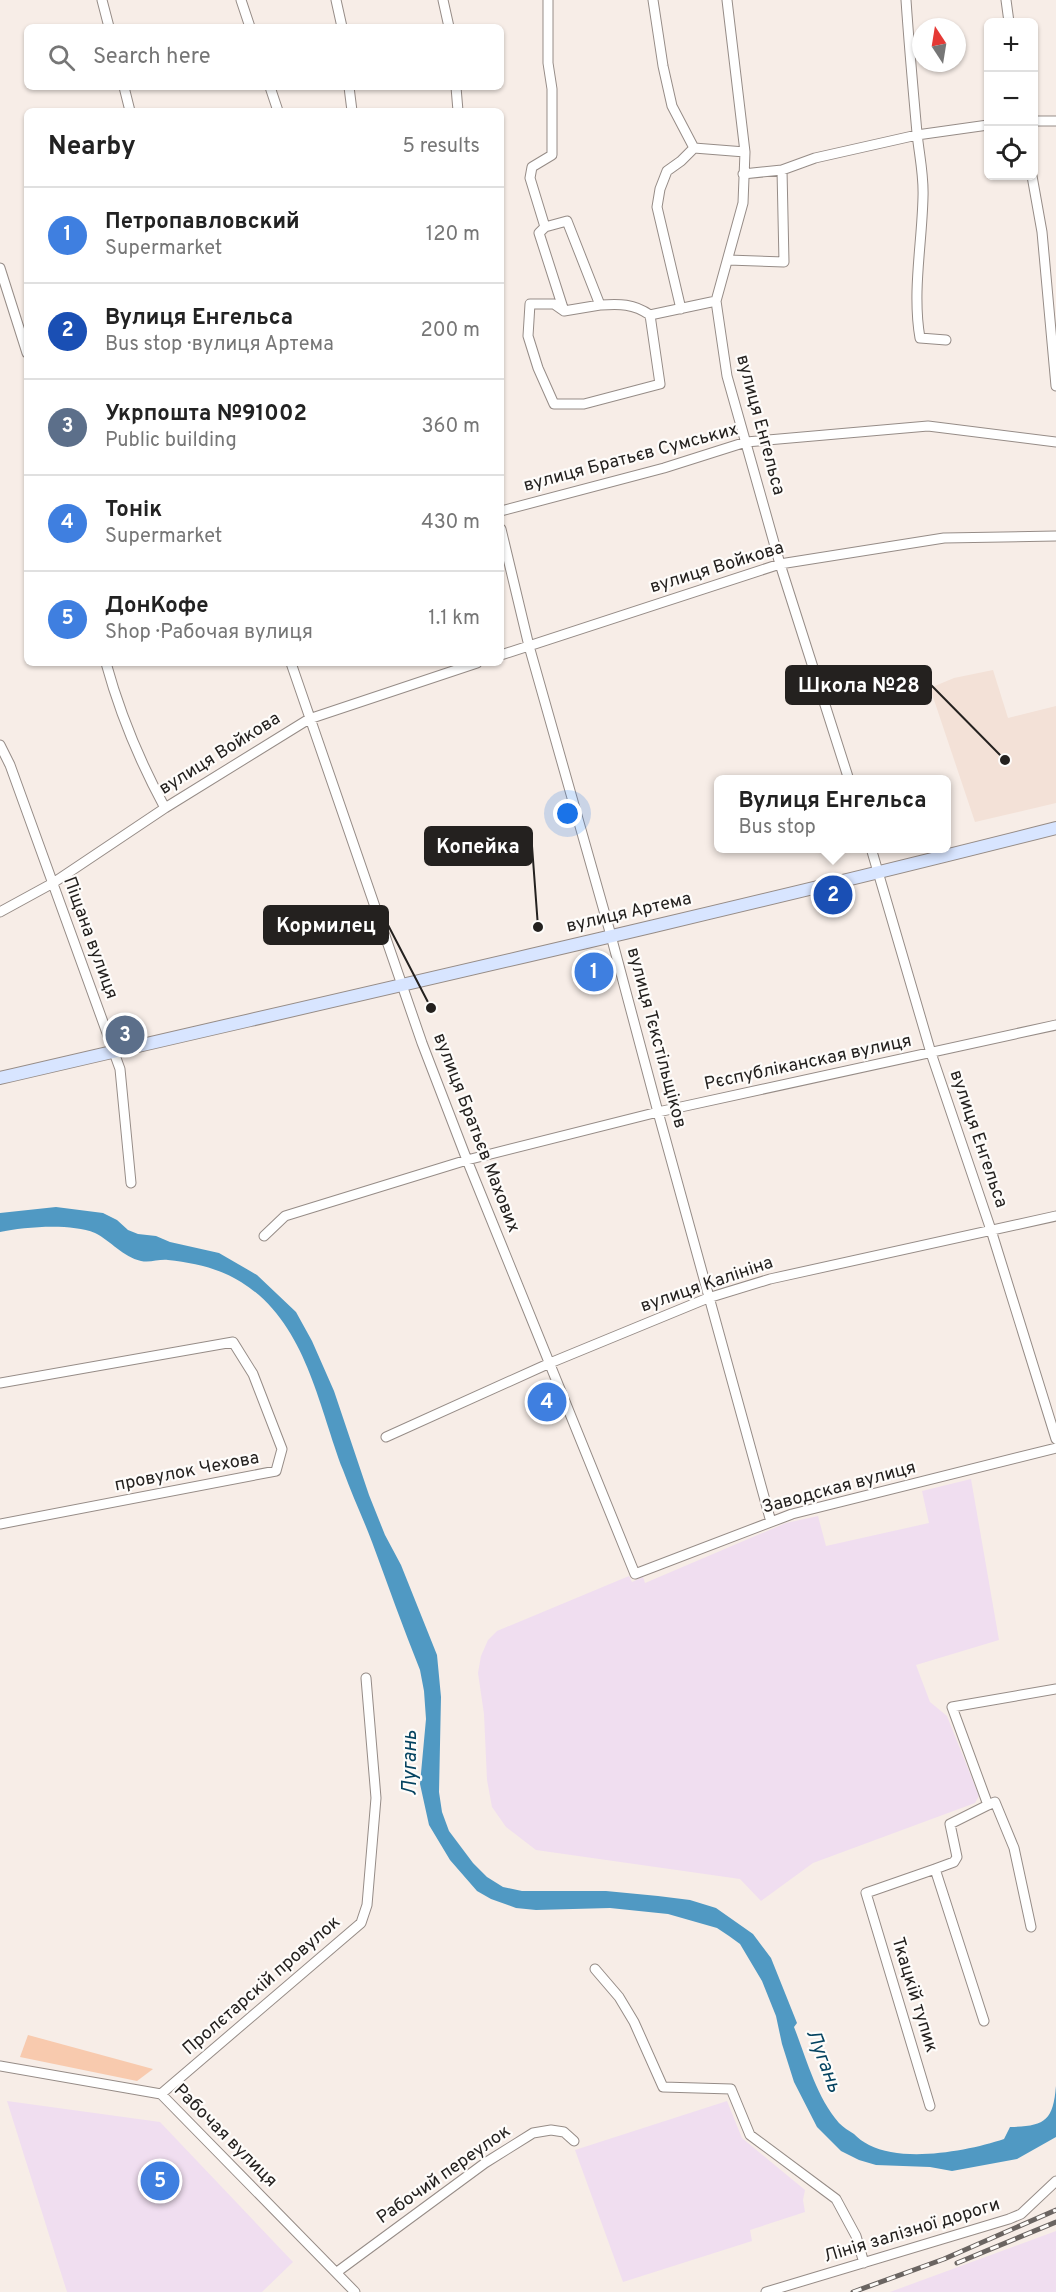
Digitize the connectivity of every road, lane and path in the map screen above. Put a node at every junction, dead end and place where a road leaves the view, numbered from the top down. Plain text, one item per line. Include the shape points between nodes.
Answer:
1 (102, 0) edge
2 (241, 0) edge
3 (336, 0) edge
4 (443, 0) edge
5 (548, 0) edge
6 (653, 0) edge
7 (727, 0) edge
8 (906, 0) edge
9 (1006, 0) edge
10 (1008, 18) edge
11 (108, 24) edge
12 (249, 24) edge
13 (341, 24) edge
14 (448, 24) edge
15 (125, 90) edge
16 (271, 90) edge
17 (349, 90) edge
18 (456, 90) edge
19 (129, 108) edge
20 (277, 108) edge
21 (352, 108) edge
22 (458, 108) edge
23 (1038, 121) edge
24 (1056, 121) edge
25 (984, 126) edge
26 (917, 135) junction
27 (694, 148) junction
28 (745, 153) junction
29 (782, 170) junction
30 (743, 174) junction
31 (1033, 180) edge
32 (545, 227) junction
33 (728, 260) junction
34 (0, 268) edge
35 (716, 301) junction
36 (600, 305) junction
37 (681, 309) junction
38 (564, 311) junction
39 (650, 315) junction
40 (946, 340) dead end
41 (24, 344) edge
42 (1056, 386) edge
43 (747, 442) junction
44 (1056, 442) edge
45 (504, 510) edge
46 (1056, 536) edge
47 (504, 542) edge
48 (780, 564) junction
49 (529, 646) junction
50 (504, 654) edge
51 (107, 666) edge
52 (292, 666) edge
53 (468, 666) edge
54 (309, 719) junction
55 (0, 746) edge
56 (847, 775) edge
57 (165, 808) junction
58 (1056, 828) edge
59 (872, 853) edge
60 (879, 873) junction
61 (52, 883) junction
62 (0, 912) edge
63 (611, 935) junction
64 (403, 986) junction
65 (1056, 1025) edge
66 (113, 1052) junction
67 (931, 1053) junction
68 (0, 1078) edge
69 (658, 1112) junction
70 (467, 1160) junction
71 (131, 1183) dead end
72 (1056, 1216) edge
73 (991, 1230) junction
74 (264, 1236) dead end
75 (708, 1298) junction
76 (550, 1363) junction
77 (0, 1383) edge
78 (386, 1437) dead end
79 (1056, 1439) edge
80 (1056, 1448) edge
81 (771, 1522) junction
82 (0, 1524) edge
83 (634, 1574) joint
84 (366, 1678) dead end
85 (1056, 1689) edge
86 (988, 1805) junction
87 (935, 1869) junction
88 (1031, 1927) dead end
89 (595, 1970) dead end
90 (984, 2021) dead end
91 (0, 2066) edge
92 (161, 2094) junction
93 (930, 2106) dead end
94 (574, 2141) dead end
95 (1056, 2181) edge
96 (864, 2263) junction
97 (338, 2272) junction
98 (355, 2292) edge
99 (766, 2292) edge

1 - 11 street
2 - 12 street
3 - 13 street
4 - 14 street
5 - 32 street via 552,155 532,167 530,178
6 - 27 street via 672,106
7 - 28 street, вулиця Енгельса
8 - 26 street
9 - 10 street
15 - 19 street
16 - 20 street
17 - 21 street
18 - 22 street
23 - 24 street
25 - 26 street
26 - 29 street via 815,158
26 - 40 street via 923,197 918,260 920,338
27 - 28 street
27 - 37 street via 667,171 657,207
28 - 30 street, вулиця Енгельса
29 - 30 street
29 - 33 street via 784,262
30 - 33 street, вулиця Енгельса via 743,203
31 - 42 street via 1042,232
32 - 36 street via 567,221
32 - 38 street via 539,233
33 - 35 street, вулиця Енгельса
34 - 41 street
35 - 37 street
35 - 43 street, вулиця Енгельса via 727,376
36 - 38 street
36 - 39 street via 627,304
37 - 39 street
38 - 39 street via 554,304 530,304 528,336 554,404 584,404 660,384
43 - 44 street, вулиця Братьєв Сумських via 928,426
43 - 45 street, вулиця Братьєв Сумських
43 - 48 street, вулиця Енгельса
46 - 48 street, вулиця Войкова via 944,538
47 - 49 street, вулиця Тєкстільщіков
48 - 49 street, вулиця Войкова
48 - 56 street, вулиця Енгельса
49 - 50 street, вулиця Войкова
49 - 63 street, вулиця Тєкстільщіков
51 - 57 street via 145,772
52 - 54 street, вулиця Братьєв Махових
53 - 54 street, вулиця Войкова
54 - 57 street, вулиця Войкова
54 - 64 street, вулиця Братьєв Махових
55 - 61 street, Піщана вулиця
57 - 61 street, вулиця Войкова
58 - 60 street, вулиця Артема
59 - 60 street, вулиця Енгельса
60 - 63 street, вулиця Артема
60 - 67 street, вулиця Енгельса
61 - 62 street, вулиця Войкова
61 - 66 street, Піщана вулиця
63 - 64 street, вулиця Артема
63 - 69 street, вулиця Тєкстільщіков
64 - 66 street, вулиця Артема
64 - 70 street, вулиця Братьєв Махових
65 - 67 street, Рєспубліканская вулиця
66 - 68 street, вулиця Артема
66 - 71 street, Піщана вулиця via 120,1069
67 - 69 street, Рєспубліканская вулиця
67 - 73 street, вулиця Енгельса
69 - 70 street, Рєспубліканская вулиця
69 - 75 street, вулиця Тєкстільщіков
70 - 74 street, Рєспубліканская вулиця via 285,1216
70 - 76 street, вулиця Братьєв Махових
72 - 73 street, вулиця Калініна
73 - 75 street, вулиця Калініна via 770,1279
73 - 79 street, вулиця Енгельса
75 - 76 street, вулиця Калініна
75 - 81 street, вулиця Тєкстільщіков
76 - 78 street, вулиця Калініна
76 - 83 street, вулиця Братьєв Махових
77 - 82 street, провулок Чехова via 233,1342 253,1374 282,1449 276,1471
80 - 81 street, Заводская вулиця
81 - 83 street, Заводская вулиця
84 - 92 street, Пролєтарскій провулок via 376,1798 367,1905 361,1923
85 - 86 street via 952,1707
86 - 87 street via 951,1824 957,1857
86 - 88 street via 995,1802 1014,1848
87 - 90 street
87 - 93 street, Ткацкій тупик via 866,1893
89 - 96 street via 634,2022 663,2087 731,2089 750,2135 836,2199 856,2236
91 - 92 street, Рабочая вулиця
92 - 97 street, Рабочая вулиця
94 - 97 street, Рабочий переулок via 564,2132 533,2133 485,2163
95 - 96 street, Лінія залізної дороги via 1021,2214 1010,2219
96 - 99 street, Лінія залізної дороги
97 - 98 street, Рабочая вулиця

